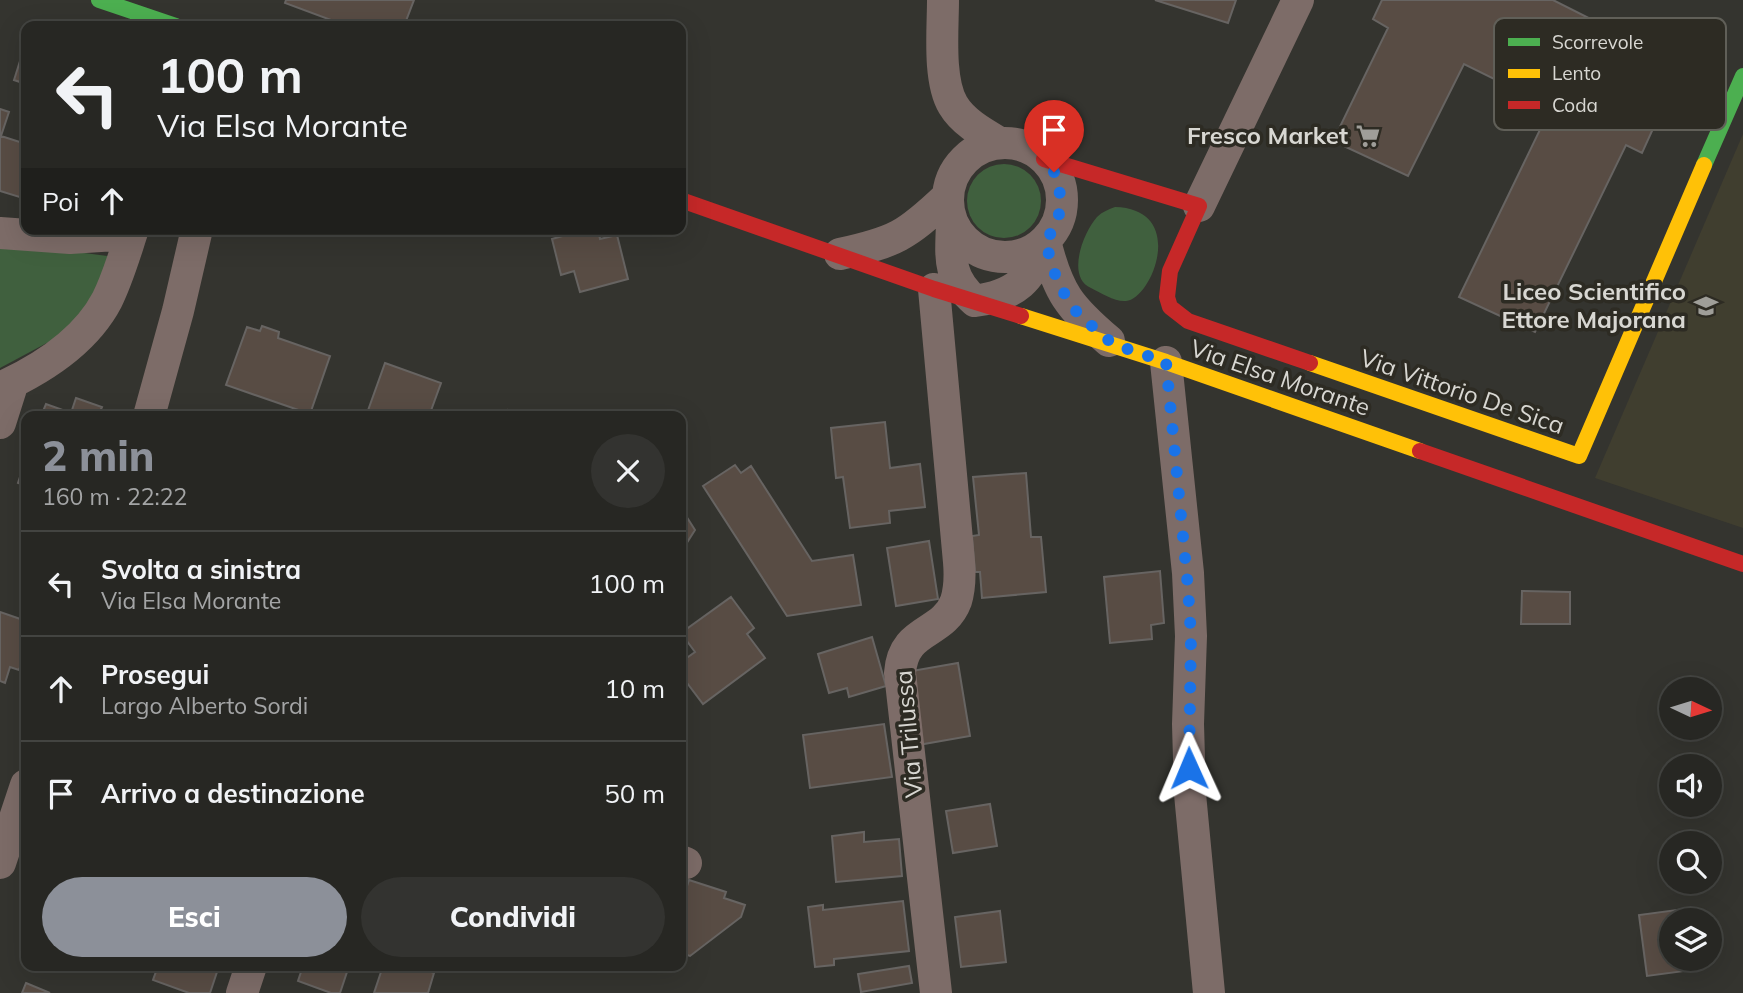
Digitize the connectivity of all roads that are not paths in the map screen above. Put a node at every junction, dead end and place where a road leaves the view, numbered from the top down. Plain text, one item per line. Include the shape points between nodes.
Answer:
1 (99, 0) edge
2 (943, 0) edge
3 (1298, 0) edge
4 (161, 15) edge
5 (1743, 76) edge
6 (1726, 115) edge
7 (1720, 130) edge
8 (1000, 144) junction
9 (1044, 159) junction
10 (1113, 178) junction
11 (686, 202) edge
12 (1199, 205) junction
13 (949, 210) junction
14 (1052, 230) junction
15 (0, 233) edge
16 (21, 234) edge
17 (28, 235) edge
18 (101, 235) edge
19 (131, 235) edge
20 (196, 235) edge
21 (840, 254) junction
22 (934, 289) junction
23 (975, 301) junction
24 (1113, 344) junction
25 (1166, 362) junction
26 (6, 385) edge
27 (150, 411) edge
28 (0, 423) edge
29 (1743, 564) edge
30 (21, 800) edge
31 (0, 863) edge
32 (249, 971) edge
33 (242, 993) edge
34 (936, 993) edge
35 (1209, 993) edge

1 - 4 street
2 - 8 street via 950,99 963,117
3 - 12 street
5 - 6 street, Via Vittorio De Sica
7 - 12 street, Via Vittorio De Sica via 1578,456 1188,321 1169,306 1166,289
8 - 9 street via 1016,144
8 - 13 street via 984,147 964,161 951,181
9 - 10 street
9 - 14 street via 1060,187 1062,204
10 - 12 street
10 - 14 street via 1080,194
11 - 21 street, Via Elsa Morante
13 - 14 street via 962,238 993,257 1030,252
13 - 21 street via 923,220 894,240
13 - 23 street via 954,275
14 - 23 street via 1024,282
14 - 24 street via 1058,284 1078,314
15 - 16 street
17 - 18 street
19 - 26 street via 108,298 86,330 60,353
20 - 27 street
21 - 22 street, Via Elsa Morante
22 - 23 street, Via Elsa Morante
22 - 34 street, Via Trilussa via 959,582 949,612 904,652 900,673
23 - 24 street, Via Elsa Morante
24 - 25 street, Via Elsa Morante
25 - 29 street, Via Elsa Morante
25 - 35 street via 1188,573 1190,794
26 - 28 street
30 - 31 street
32 - 33 street

